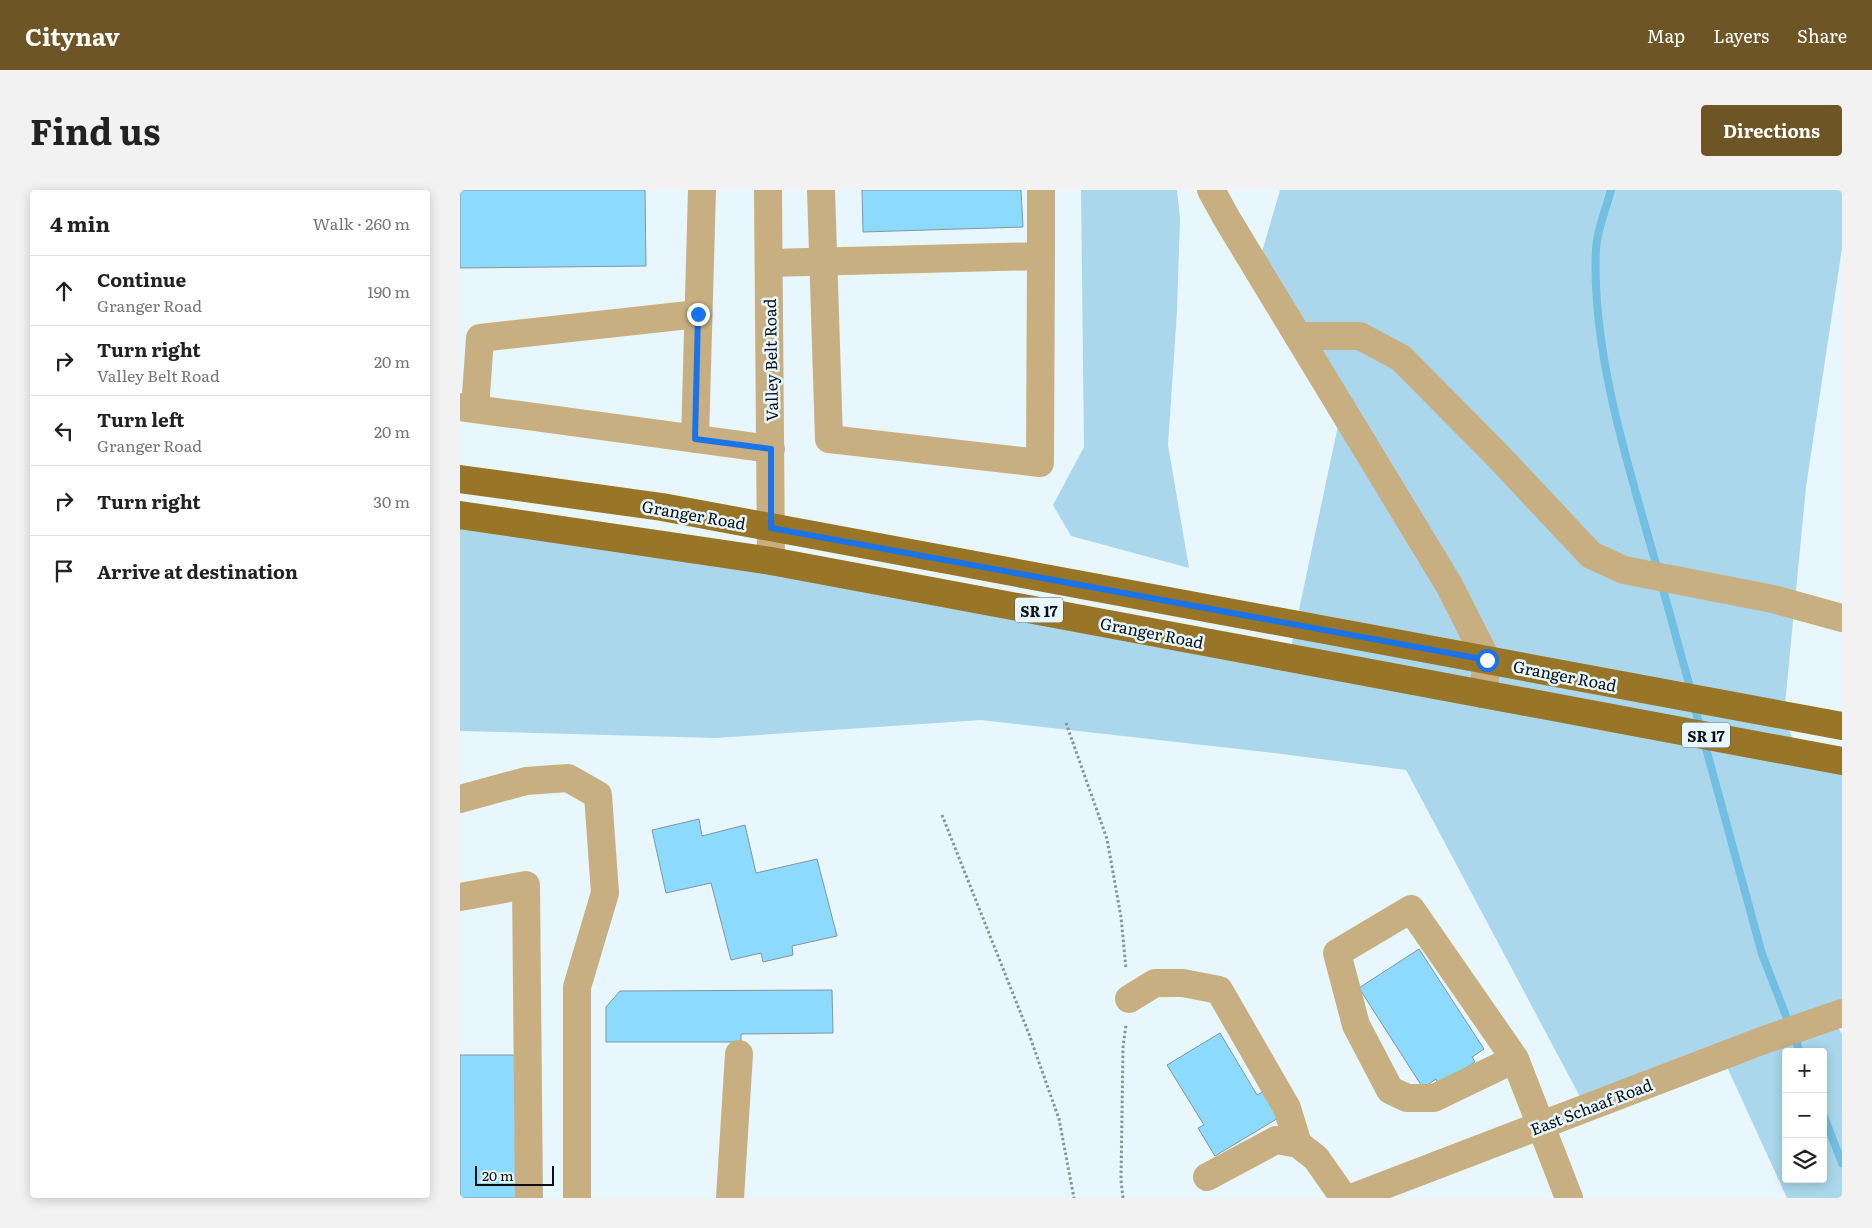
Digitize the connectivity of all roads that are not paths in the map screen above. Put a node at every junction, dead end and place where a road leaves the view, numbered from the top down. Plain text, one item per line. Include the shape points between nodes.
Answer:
1 (702, 190) edge
2 (768, 190) edge
3 (821, 190) edge
4 (1041, 190) edge
5 (1211, 190) edge
6 (1041, 256) junction
7 (822, 261) junction
8 (769, 263) junction
9 (698, 314) junction
10 (1298, 336) junction
11 (468, 408) edge
12 (695, 439) junction
13 (771, 449) junction
14 (460, 479) edge
15 (460, 515) edge
16 (771, 528) junction
17 (771, 561) junction
18 (1842, 618) edge
19 (1487, 660) junction
20 (1483, 694) junction
21 (1842, 726) edge
22 (1842, 761) edge
23 (460, 798) edge
24 (460, 896) edge
25 (1129, 999) road end
26 (1837, 1015) edge
27 (738, 1054) dead end
28 (1515, 1059) junction
29 (1541, 1125) junction
30 (1298, 1144) junction
31 (1207, 1177) dead end
32 (529, 1198) edge
33 (577, 1198) edge
34 (730, 1198) edge
35 (1344, 1198) edge
36 (1351, 1198) edge
37 (1568, 1198) edge

1 - 9 street
2 - 8 street, Valley Belt Road
3 - 7 street
4 - 6 street
5 - 10 street
6 - 7 street
6 - 7 street via 1040,463 829,439
7 - 8 street
8 - 13 street, Valley Belt Road
9 - 11 street via 480,338
9 - 12 street
10 - 18 street via 1360,336 1401,358 1591,555 1624,570 1773,598
10 - 19 street via 1449,585
11 - 12 street
12 - 13 street
13 - 16 street, Valley Belt Road
14 - 16 main road, Granger Road / SR 17 via 662,507
15 - 17 main road, Granger Road / SR 17
16 - 17 street, Valley Belt Road
16 - 19 main road, Granger Road / SR 17
17 - 20 main road, Granger Road / SR 17
19 - 20 street
19 - 21 main road, Granger Road / SR 17
20 - 22 main road, Granger Road / SR 17
23 - 33 street via 526,781 568,778 598,795 605,893 577,987
24 - 32 street via 526,885
25 - 30 street via 1155,983 1183,983 1219,990 1287,1108
26 - 29 street, East Schaaf Road
27 - 34 street
28 - 28 street via 1410,909 1337,953 1356,1025 1390,1090 1407,1098 1434,1098
28 - 29 street
29 - 36 street, East Schaaf Road
29 - 37 street
30 - 31 street via 1276,1140
30 - 35 street via 1316,1158

